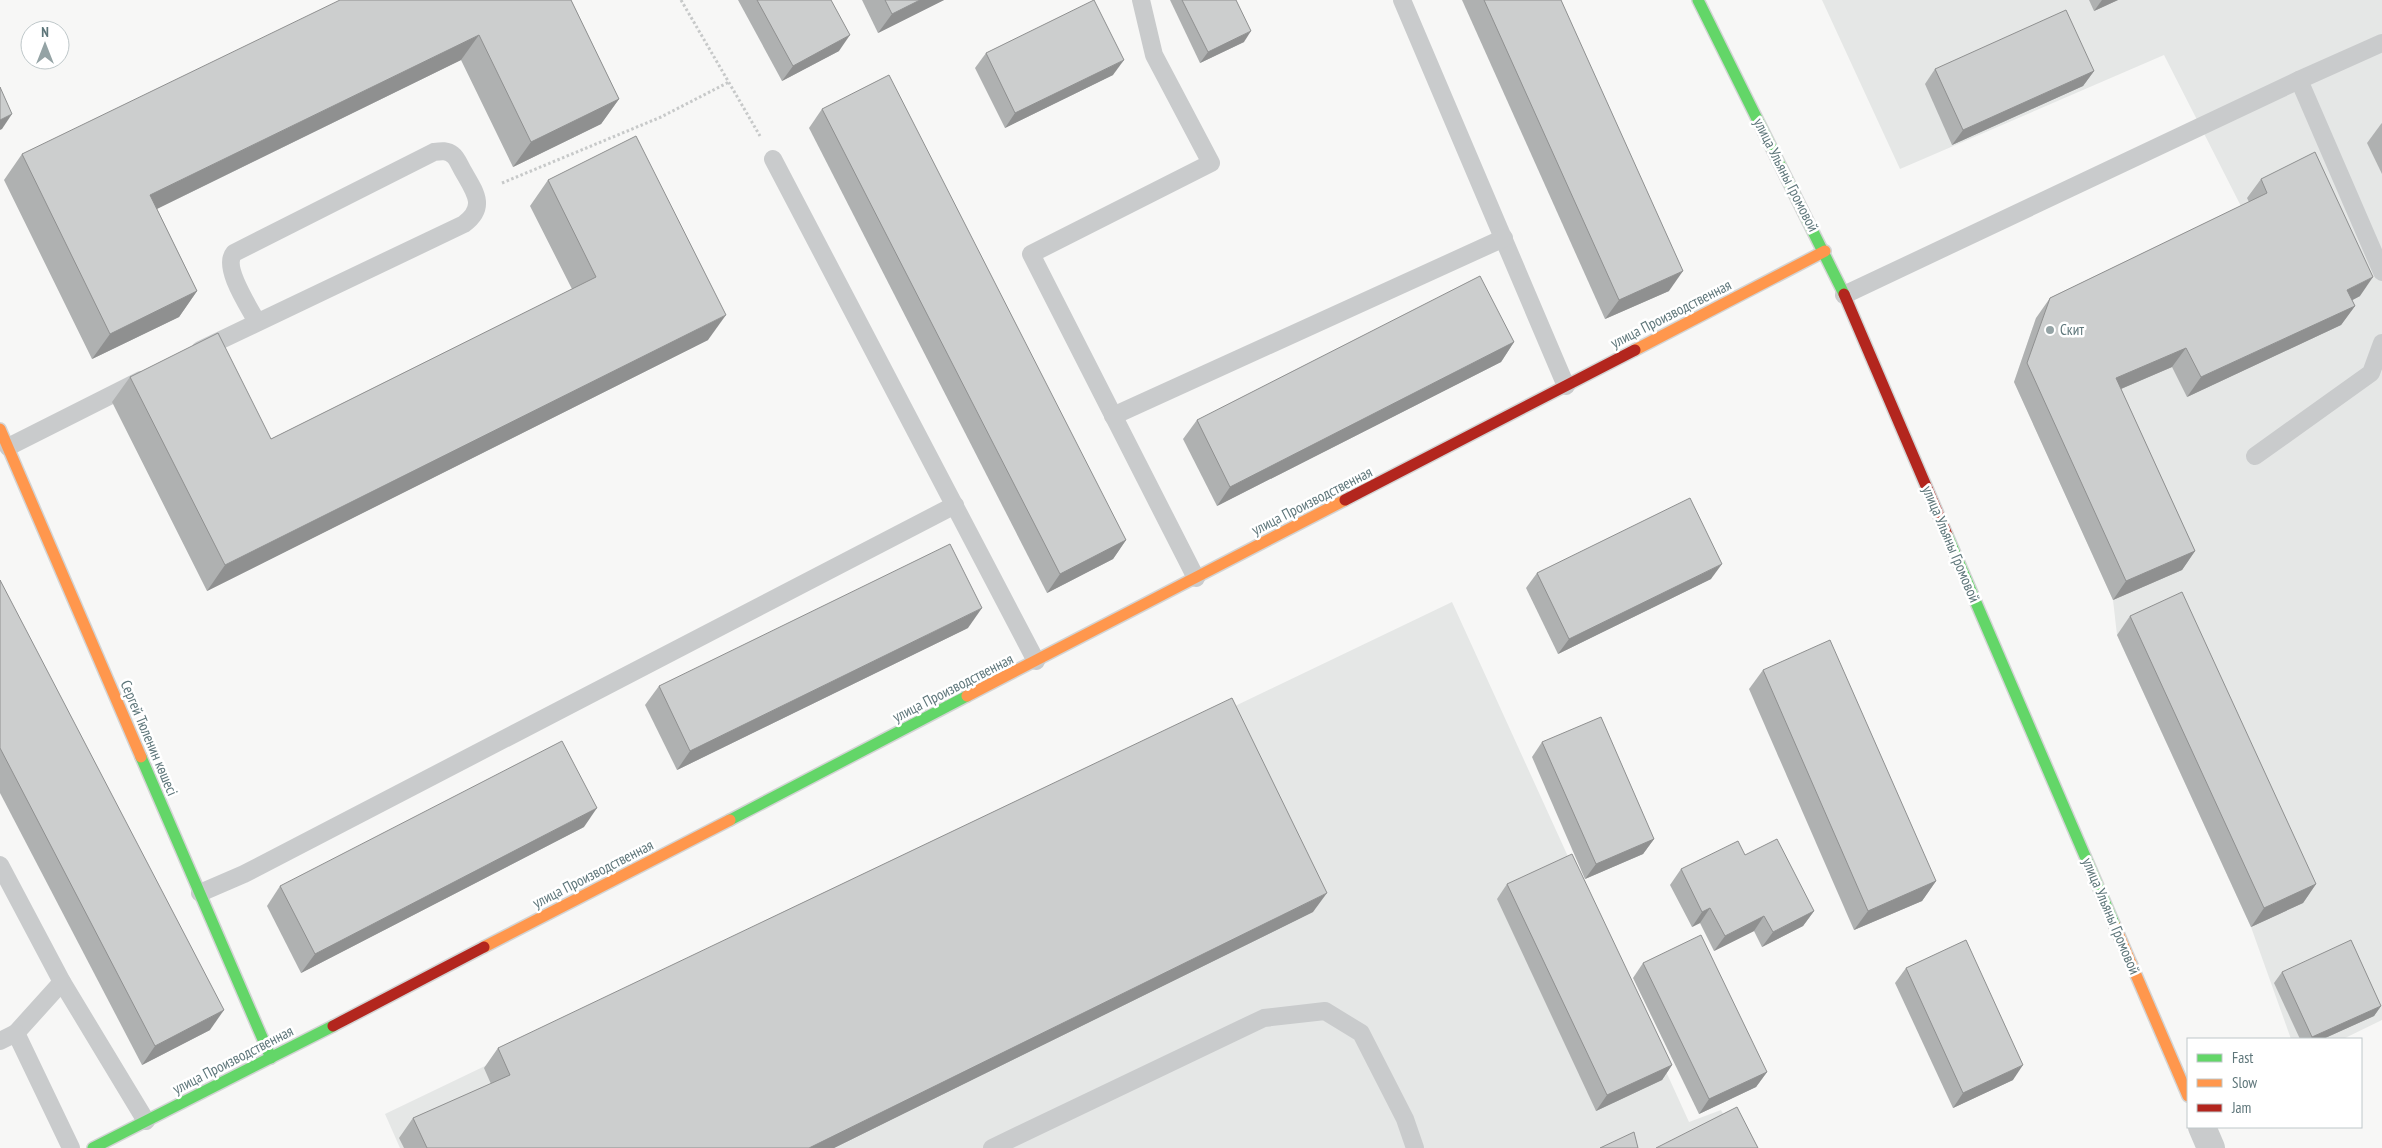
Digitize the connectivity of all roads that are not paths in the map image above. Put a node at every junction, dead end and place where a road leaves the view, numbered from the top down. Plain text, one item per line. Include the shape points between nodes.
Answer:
1 (1140, 0) edge
2 (1402, 0) edge
3 (1698, 0) edge
4 (2382, 43) edge
5 (2299, 80) junction
6 (774, 159) road end
7 (1504, 238) junction
8 (1824, 251) junction
9 (2382, 272) edge
10 (1844, 296) junction
11 (257, 322) junction
12 (2382, 343) edge
13 (188, 357) edge
14 (153, 374) edge
15 (1566, 386) junction
16 (1113, 416) junction
17 (0, 429) edge
18 (8, 447) junction
19 (2255, 456) dead end
20 (954, 505) junction
21 (1196, 578) junction
22 (1036, 661) junction
23 (0, 865) edge
24 (200, 893) junction
25 (62, 982) junction
26 (8, 1037) edge
27 (271, 1058) junction
28 (2187, 1094) edge
29 (146, 1121) junction
30 (2202, 1128) edge
31 (70, 1148) edge
32 (93, 1148) edge
33 (992, 1148) edge
34 (1415, 1148) edge
35 (2211, 1148) edge

1 - 16 lane via 1154,55 1211,164 1031,254
2 - 7 lane
3 - 8 street, улица Ульяны Громовой
4 - 5 lane
5 - 9 lane
5 - 10 lane
6 - 20 lane
7 - 15 lane
7 - 16 lane
8 - 10 street, улица Ульяны Громовой
8 - 15 street, улица Производственная
10 - 28 street, улица Ульяны Громовой
11 - 11 lane via 464,224 477,212 476,194 454,156 446,151 434,152 234,253 230,261 232,273
11 - 13 lane
12 - 19 lane via 2371,373
14 - 18 lane
15 - 21 street, улица Производственная
16 - 21 lane
17 - 18 street, Сергей Тюленин көшесі
18 - 24 street, Сергей Тюленин көшесі
20 - 22 lane
20 - 24 lane via 244,874
21 - 22 street, улица Производственная
22 - 27 street, улица Производственная
23 - 25 lane
24 - 27 street, Сергей Тюленин көшесі
25 - 26 lane
25 - 29 lane
26 - 31 lane
27 - 29 street, улица Производственная
29 - 32 street, улица Производственная
30 - 35 street
33 - 34 lane via 1264,1018 1325,1011 1361,1033 1405,1119

